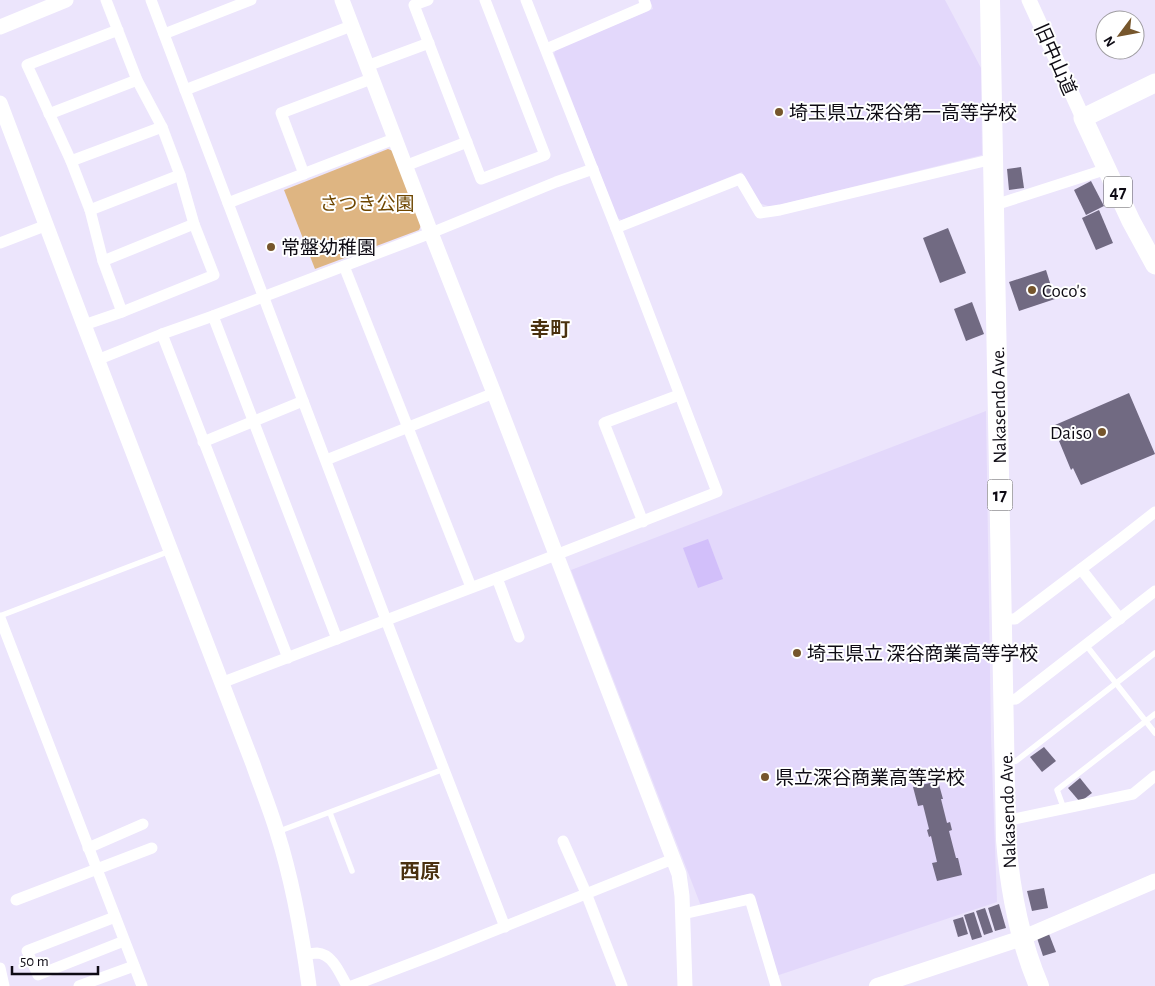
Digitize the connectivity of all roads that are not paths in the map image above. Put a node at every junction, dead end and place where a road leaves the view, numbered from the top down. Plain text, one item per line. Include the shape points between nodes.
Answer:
1 (66, 0) edge
2 (106, 0) edge
3 (151, 0) edge
4 (251, 0) edge
5 (342, 0) edge
6 (428, 0) edge
7 (485, 0) edge
8 (526, 0) edge
9 (644, 0) edge
10 (990, 0) edge
11 (1029, 0) edge
12 (351, 26) junction
13 (0, 27) edge
14 (118, 30) junction
15 (164, 34) junction
16 (429, 43) junction
17 (546, 49) junction
18 (369, 72) junction
19 (137, 80) junction
20 (1155, 83) edge
21 (185, 90) junction
22 (0, 103) edge
23 (49, 114) junction
24 (1083, 118) junction
25 (162, 127) junction
26 (394, 139) junction
27 (467, 142) junction
28 (993, 159) junction
29 (71, 161) junction
30 (405, 166) junction
31 (593, 169) junction
32 (1107, 169) junction
33 (304, 174) junction
34 (180, 175) junction
35 (228, 203) junction
36 (994, 205) junction
37 (90, 210) junction
38 (194, 224) junction
39 (47, 225) junction
40 (616, 228) junction
41 (431, 233) junction
42 (0, 243) edge
43 (104, 261) junction
44 (1155, 265) edge
45 (344, 266) junction
46 (264, 297) junction
47 (122, 312) junction
48 (213, 316) junction
49 (84, 326) junction
50 (162, 334) junction
51 (97, 360) junction
52 (494, 393) junction
53 (679, 395) junction
54 (303, 401) junction
55 (254, 422) junction
56 (407, 427) junction
57 (203, 442) junction
58 (326, 460) junction
59 (1155, 512) edge
60 (643, 522) junction
61 (170, 550) junction
62 (556, 555) junction
63 (1081, 569) junction
64 (497, 578) junction
65 (471, 587) junction
66 (1155, 591) edge
67 (0, 617) edge
68 (1002, 619) junction
69 (1120, 619) junction
70 (386, 620) junction
71 (519, 637) dead end
72 (337, 639) junction
73 (1086, 645) junction
74 (1155, 652) edge
75 (288, 658) junction
76 (222, 683) junction
77 (1116, 683) junction
78 (1003, 700) junction
79 (1155, 714) edge
80 (1146, 721) junction
81 (1155, 733) edge
82 (1004, 763) junction
83 (444, 769) junction
84 (1155, 776) edge
85 (1064, 809) junction
86 (330, 813) junction
87 (1005, 821) junction
88 (143, 824) dead end
89 (277, 832) junction
90 (564, 841) dead end
91 (88, 848) junction
92 (152, 848) dead end
93 (673, 859) junction
94 (96, 869) junction
95 (352, 871) dead end
96 (1155, 881) edge
97 (586, 893) junction
98 (16, 900) dead end
99 (683, 914) junction
100 (115, 918) junction
101 (504, 926) junction
102 (1022, 938) junction
103 (124, 941) junction
104 (305, 955) junction
105 (134, 966) junction
106 (0, 968) edge
107 (4, 986) edge
108 (79, 986) edge
109 (142, 986) edge
110 (309, 986) edge
111 (347, 986) edge
112 (352, 986) edge
113 (622, 986) edge
114 (685, 986) edge
115 (776, 986) edge
116 (877, 986) edge
117 (1039, 986) edge

1 - 13 street
2 - 14 street
3 - 15 street
4 - 15 street
5 - 12 street
6 - 16 street via 414,5
7 - 27 street via 545,155 481,179
8 - 17 street
9 - 17 street via 646,6
10 - 28 highway, Nakasendo Ave. / 17
11 - 24 street, 旧中山道
12 - 18 street
12 - 21 street
14 - 19 street
14 - 23 street via 27,65
15 - 21 street
16 - 18 street
16 - 27 street
17 - 31 street
18 - 26 street
18 - 33 street via 281,114
19 - 23 street
19 - 25 street
20 - 24 main road
21 - 35 street
22 - 39 street
23 - 29 street
24 - 32 main road, 47
25 - 29 street
25 - 34 street
26 - 30 street
26 - 33 street
27 - 30 street
28 - 36 highway, Nakasendo Ave. / 17
28 - 40 street via 760,213 740,180
29 - 37 street
30 - 41 street
31 - 40 street
31 - 41 street
32 - 36 street
32 - 44 main road, 47
33 - 35 street
34 - 37 street
34 - 38 street
35 - 46 street
36 - 68 highway, Nakasendo Ave. / 17
37 - 43 street
38 - 43 street
38 - 47 street via 214,276
39 - 42 street
39 - 49 street
40 - 53 street
41 - 45 street
41 - 52 street
43 - 47 street
45 - 46 street
45 - 56 street
46 - 48 street
46 - 54 street
47 - 49 street
48 - 50 street
48 - 55 street
49 - 51 street
50 - 51 street
50 - 57 street
51 - 61 street
52 - 56 street
52 - 62 street
53 - 60 street via 717,492
53 - 60 street via 604,424
54 - 55 street
54 - 58 street
55 - 57 street
55 - 72 street
56 - 58 street
56 - 65 street
57 - 75 street
58 - 70 street
59 - 63 street
60 - 62 street
61 - 67 lane
61 - 76 street
62 - 64 street
62 - 93 street
63 - 68 street via 1014,619
63 - 69 street
64 - 65 street
64 - 71 street
65 - 70 street
66 - 69 street
67 - 91 street
68 - 78 highway, Nakasendo Ave. / 17
69 - 73 street
70 - 72 street
70 - 83 street
72 - 75 street
73 - 77 lane
73 - 78 street via 1016,699
74 - 77 lane
75 - 76 street
76 - 89 street
77 - 80 lane
77 - 82 lane via 1016,761
78 - 82 highway, Nakasendo Ave. / 17
79 - 80 lane
80 - 81 lane
80 - 85 lane via 1057,790
82 - 87 highway, Nakasendo Ave. / 17
83 - 86 lane
83 - 101 street
84 - 85 street via 1133,794
85 - 87 street
86 - 89 lane
86 - 95 lane
87 - 102 highway, Nakasendo Ave. / 17 via 1013,902
88 - 91 street
89 - 104 street
90 - 97 street
91 - 94 street
92 - 94 street
93 - 97 street
93 - 99 street via 679,874
94 - 98 street
94 - 100 street
96 - 102 street
97 - 101 street
97 - 113 street
99 - 114 street
99 - 115 street via 750,900
100 - 103 street
100 - 103 street via 28,950 38,975
101 - 112 street
102 - 116 main road
102 - 117 highway, Nakasendo Ave. / 17
103 - 105 street
104 - 110 street
104 - 111 street via 318,953 330,958
105 - 108 street
105 - 109 street
106 - 107 street

